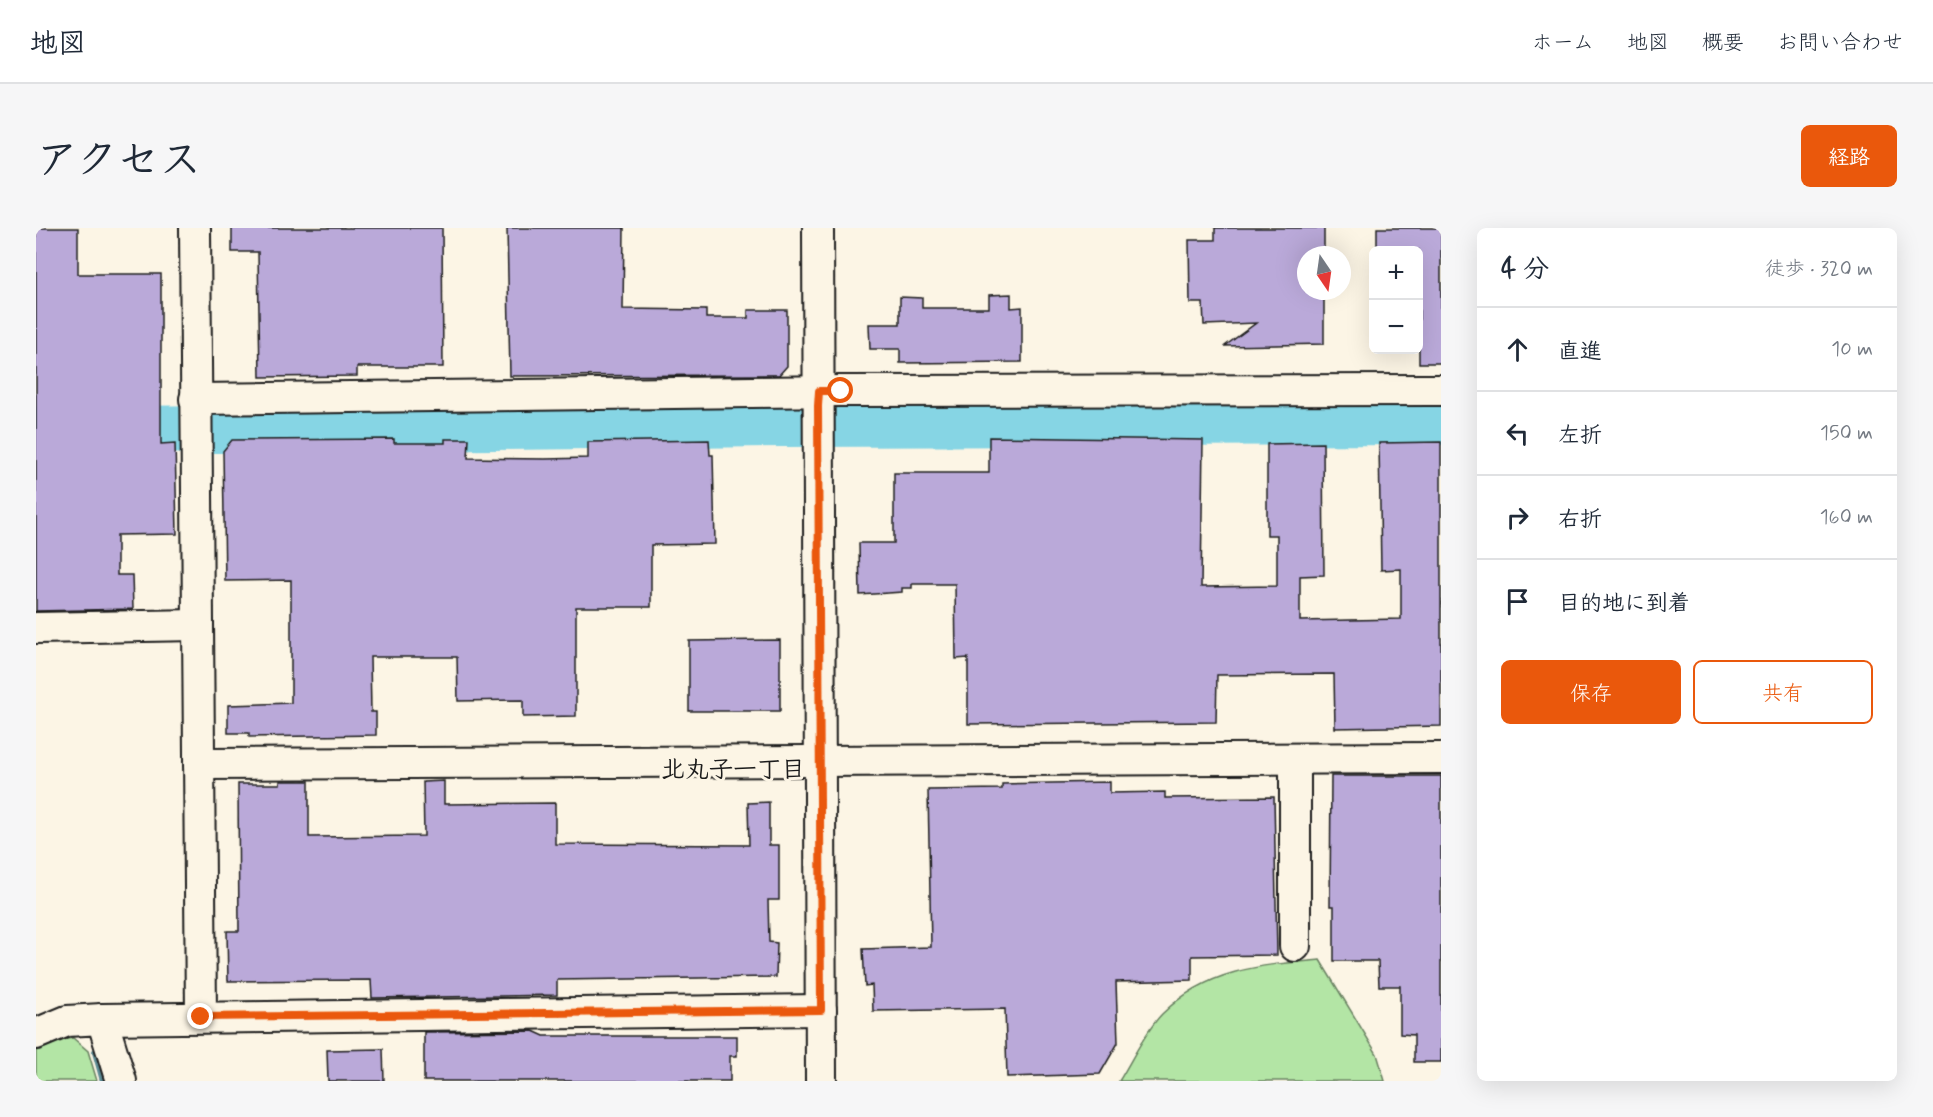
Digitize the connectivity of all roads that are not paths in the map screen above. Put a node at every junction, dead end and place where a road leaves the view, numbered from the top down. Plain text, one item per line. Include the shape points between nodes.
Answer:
1 (195, 228) edge
2 (818, 228) edge
3 (1441, 390) edge
4 (818, 399) junction
5 (196, 420) junction
6 (197, 625) junction
7 (36, 628) edge
8 (1441, 758) edge
9 (1295, 759) junction
10 (820, 761) junction
11 (199, 764) junction
12 (1295, 946) dead end
13 (821, 1010) junction
14 (201, 1017) junction
15 (102, 1019) junction
16 (36, 1034) edge
17 (121, 1081) edge
18 (821, 1081) edge

1 - 5 street
2 - 4 street
3 - 4 street
4 - 5 street
4 - 10 street
5 - 6 street
6 - 7 street
6 - 11 street
8 - 9 street
9 - 10 street
9 - 12 street
10 - 11 street
10 - 13 street
11 - 14 street
13 - 14 street
13 - 18 street
14 - 15 street
15 - 16 street via 67,1020
15 - 17 street

